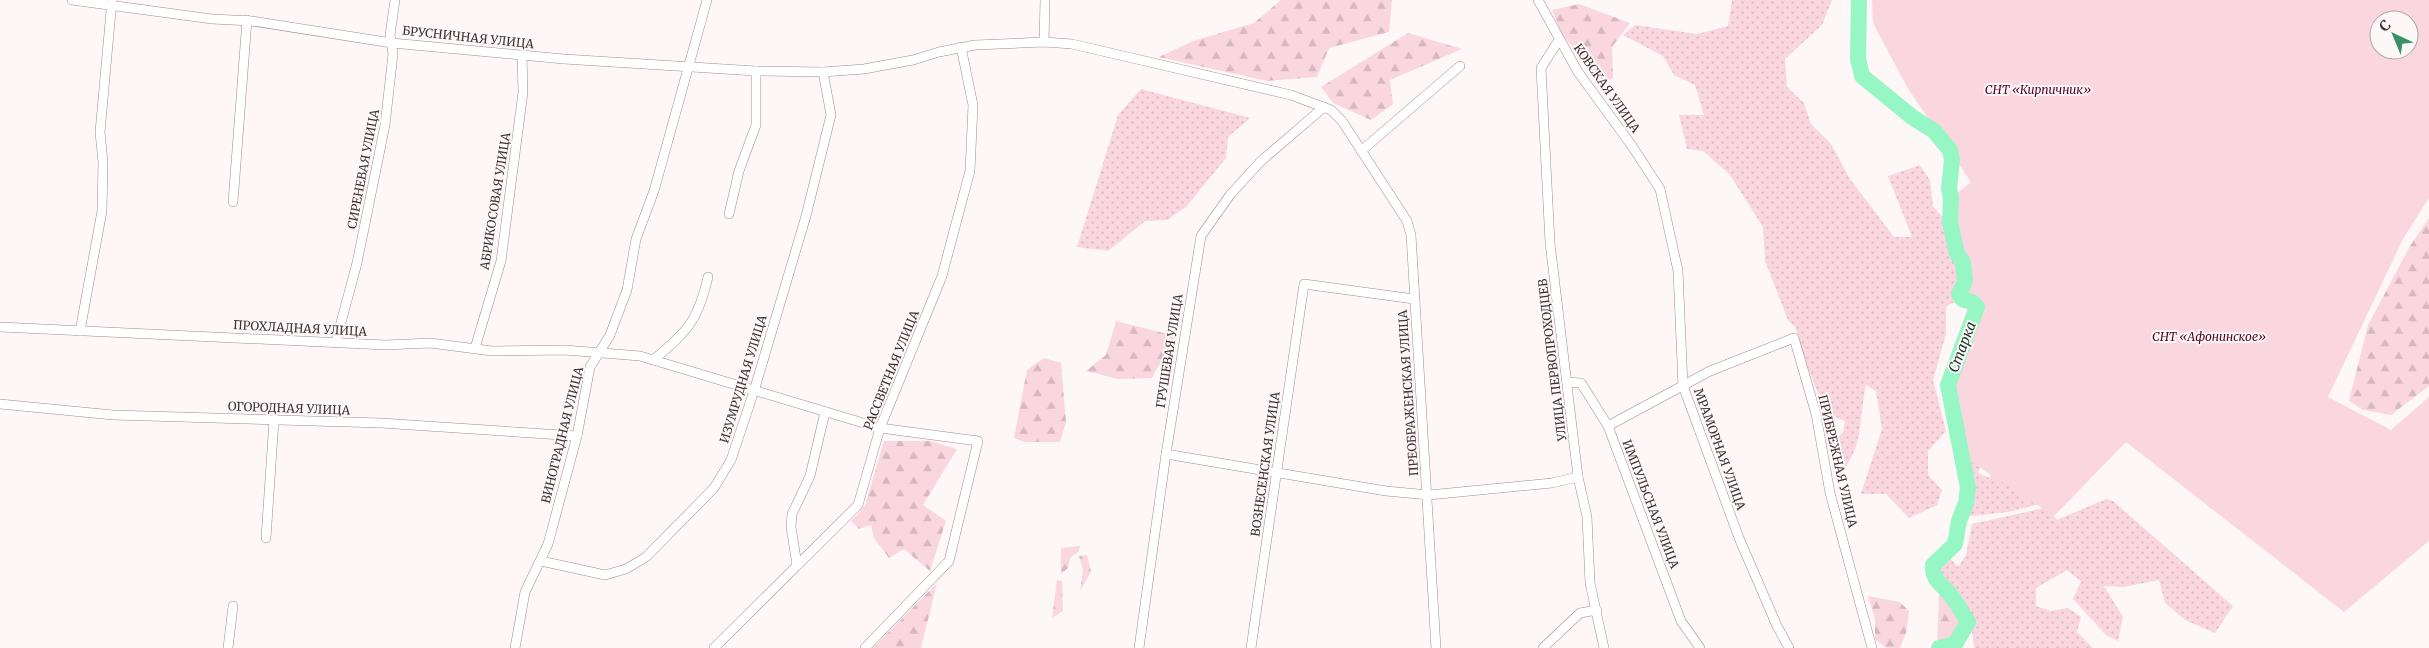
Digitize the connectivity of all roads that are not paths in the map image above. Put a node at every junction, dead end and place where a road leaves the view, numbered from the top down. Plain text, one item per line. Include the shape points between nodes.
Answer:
1 (72, 0) edge
2 (395, 0) edge
3 (707, 0) edge
4 (1046, 0) edge
5 (1538, 0) edge
6 (111, 3) edge
7 (247, 20) junction
8 (1559, 40) junction
9 (392, 42) junction
10 (1044, 42) junction
11 (960, 48) junction
12 (522, 55) junction
13 (1460, 66) dead end
14 (689, 67) junction
15 (756, 71) junction
16 (823, 72) junction
17 (1324, 107) junction
18 (1362, 150) junction
19 (1660, 189) joint
20 (233, 202) dead end
21 (729, 214) dead end
22 (708, 277) dead end
23 (1414, 299) junction
24 (0, 327) edge
25 (80, 331) junction
26 (336, 341) junction
27 (475, 348) junction
28 (598, 353) junction
29 (653, 360) junction
30 (1567, 382) junction
31 (1683, 386) junction
32 (754, 391) junction
33 (0, 404) edge
34 (825, 412) junction
35 (274, 420) junction
36 (1608, 426) junction
37 (880, 428) junction
38 (577, 436) junction
39 (1166, 454) junction
40 (1276, 472) junction
41 (1578, 477) junction
42 (1429, 494) junction
43 (266, 538) dead end
44 (541, 561) junction
45 (798, 565) junction
46 (232, 606) dead end
47 (1597, 610) junction
48 (228, 648) edge
49 (515, 648) edge
50 (714, 648) edge
51 (865, 648) edge
52 (1139, 648) edge
53 (1251, 648) edge
54 (1436, 648) edge
55 (1543, 648) edge
56 (1604, 648) edge
57 (1700, 648) edge
58 (1789, 648) edge
59 (1872, 648) edge

1 - 6 street, БРУСНИЧНАЯ УЛИЦА
2 - 9 street, СИРЕНЕВАЯ УЛИЦА
3 - 14 street, ВИНОГРАДНАЯ УЛИЦА
4 - 10 street
5 - 8 street, КОВСКАЯ УЛИЦА
6 - 7 street, БРУСНИЧНАЯ УЛИЦА via 212,19
6 - 25 street via 100,132 102,211
7 - 9 street, БРУСНИЧНАЯ УЛИЦА
7 - 20 street
8 - 19 street, КОВСКАЯ УЛИЦА
8 - 30 street, УЛИЦА ПЕРВОПРОХОДЦЕВ via 1541,68 1550,243
9 - 12 street, БРУСНИЧНАЯ УЛИЦА
9 - 26 street, СИРЕНЕВАЯ УЛИЦА via 385,125 357,263
10 - 11 street, БРУСНИЧНАЯ УЛИЦА
10 - 17 street, БРУСНИЧНАЯ УЛИЦА via 1100,49 1260,87
11 - 16 street, БРУСНИЧНАЯ УЛИЦА via 864,69
11 - 37 street, РАССВЕТНАЯ УЛИЦА via 972,105 970,171 942,276
12 - 14 street, БРУСНИЧНАЯ УЛИЦА
12 - 27 street, АБРИКОСОВАЯ УЛИЦА via 523,92 501,261
13 - 18 street
14 - 15 street, БРУСНИЧНАЯ УЛИЦА
14 - 28 street, ВИНОГРАДНАЯ УЛИЦА via 654,191 636,239 627,290 610,336
15 - 16 street, БРУСНИЧНАЯ УЛИЦА
15 - 21 street via 756,125
16 - 32 street, ИЗУМРУДНАЯ УЛИЦА via 831,115 806,216
17 - 18 street, ПРЕОБРАЖЕНСКАЯ УЛИЦА via 1342,121
17 - 39 street, ГРУШЕВАЯ УЛИЦА via 1260,162 1230,195 1201,236
18 - 23 street, ПРЕОБРАЖЕНСКАЯ УЛИЦА via 1407,221 1411,235
19 - 31 street, МРАМОРНАЯ УЛИЦА via 1678,271
22 - 29 street via 696,317
23 - 40 street, ВОЗНЕСЕНСКАЯ УЛИЦА via 1304,284
23 - 42 street, ПРЕОБРАЖЕНСКАЯ УЛИЦА
24 - 25 street, ПРОХЛАДНАЯ УЛИЦА
25 - 26 street, ПРОХЛАДНАЯ УЛИЦА
26 - 27 street, ПРОХЛАДНАЯ УЛИЦА via 386,345 430,343
27 - 28 street, ПРОХЛАДНАЯ УЛИЦА
28 - 29 street, ПРОХЛАДНАЯ УЛИЦА
28 - 38 street, ВИНОГРАДНАЯ УЛИЦА via 590,367
29 - 32 street, ПРОХЛАДНАЯ УЛИЦА
30 - 36 street, ИМПУЛЬСНАЯ УЛИЦА via 1581,383
30 - 41 street, УЛИЦА ПЕРВОПРОХОДЦЕВ
31 - 36 street
31 - 58 street, МРАМОРНАЯ УЛИЦА via 1739,538
31 - 59 street, ПРИБРЕЖНАЯ УЛИЦА via 1710,370 1794,338 1816,414 1830,493
32 - 34 street, ПРОХЛАДНАЯ УЛИЦА
32 - 44 street, ИЗУМРУДНАЯ УЛИЦА via 731,460 714,488 646,557 626,569 606,575
33 - 35 street, ОГОРОДНАЯ УЛИЦА via 113,415
34 - 37 street, ПРОХЛАДНАЯ УЛИЦА
34 - 45 street via 810,476 792,514 790,527
35 - 38 street, ОГОРОДНАЯ УЛИЦА via 381,423
35 - 43 street
36 - 57 street, ИМПУЛЬСНАЯ УЛИЦА via 1681,622
37 - 45 street, РАССВЕТНАЯ УЛИЦА via 858,504
37 - 51 street, ПРОХЛАДНАЯ УЛИЦА via 978,441 950,561
38 - 44 street, ВИНОГРАДНАЯ УЛИЦА
39 - 40 street
39 - 52 street, ГРУШЕВАЯ УЛИЦА
40 - 42 street via 1386,491
40 - 53 street, ВОЗНЕСЕНСКАЯ УЛИЦА
41 - 42 street via 1552,483
41 - 47 street, УЛИЦА ПЕРВОПРОХОДЦЕВ via 1587,517 1590,583
42 - 54 street, ПРЕОБРАЖЕНСКАЯ УЛИЦА
44 - 49 street, ВИНОГРАДНАЯ УЛИЦА via 526,592
45 - 50 street, РАССВЕТНАЯ УЛИЦА
46 - 48 street
47 - 55 street via 1580,613
47 - 56 street, УЛИЦА ПЕРВОПРОХОДЦЕВ

